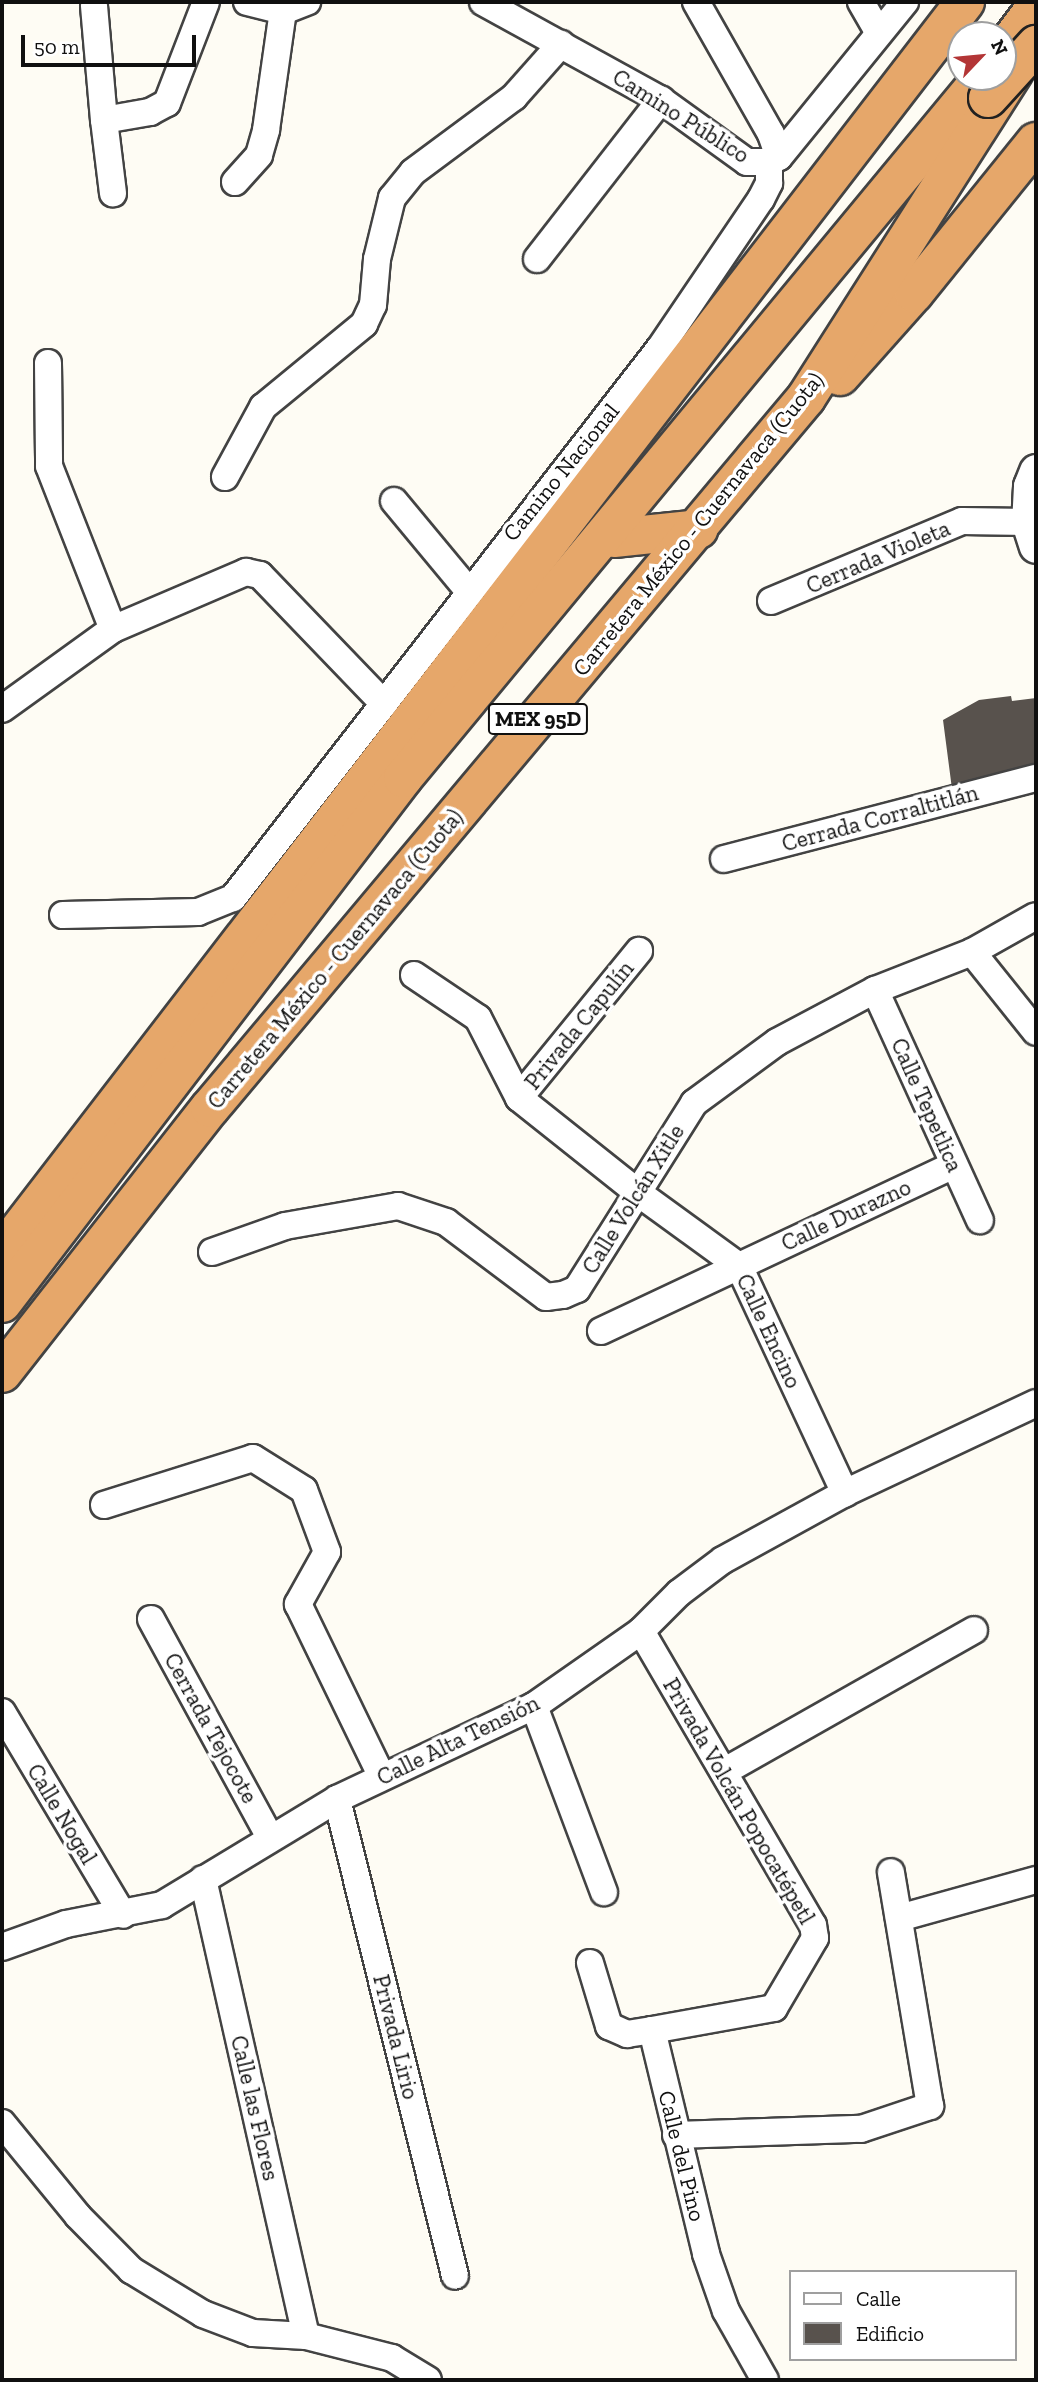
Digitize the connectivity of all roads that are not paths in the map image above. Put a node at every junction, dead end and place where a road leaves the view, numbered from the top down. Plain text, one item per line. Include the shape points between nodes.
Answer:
1 (206, 2) edge
2 (247, 2) edge
3 (483, 2) edge
4 (696, 2) edge
5 (861, 2) edge
6 (905, 2) edge
7 (965, 2) edge
8 (94, 6) dead end
9 (295, 6) edge
10 (1036, 8) edge
11 (878, 31) junction
12 (1017, 33) edge
13 (1036, 37) edge
14 (561, 44) junction
15 (1036, 45) edge
16 (972, 91) edge
17 (662, 100) junction
18 (104, 120) junction
19 (1036, 142) edge
20 (774, 160) junction
21 (236, 181) dead end
22 (113, 193) dead end
23 (537, 259) dead end
24 (48, 363) dead end
25 (806, 398) junction
26 (1036, 471) edge
27 (225, 477) dead end
28 (394, 501) dead end
29 (699, 529) junction
30 (1032, 534) edge
31 (614, 538) junction
32 (468, 590) junction
33 (771, 601) dead end
34 (114, 629) junction
35 (384, 704) junction
36 (2, 709) edge
37 (1036, 778) edge
38 (724, 859) dead end
39 (63, 915) dead end
40 (1036, 916) edge
41 (639, 951) dead end
42 (972, 952) junction
43 (414, 975) dead end
44 (875, 990) junction
45 (1036, 1031) edge
46 (519, 1098) junction
47 (210, 1108) junction
48 (954, 1166) junction
49 (637, 1192) junction
50 (980, 1220) dead end
51 (2, 1252) edge
52 (212, 1252) dead end
53 (739, 1266) junction
54 (2, 1303) edge
55 (601, 1331) dead end
56 (2, 1373) edge
57 (1036, 1403) edge
58 (845, 1493) junction
59 (104, 1505) dead end
60 (151, 1619) dead end
61 (974, 1630) dead end
62 (641, 1631) junction
63 (534, 1706) junction
64 (2, 1713) edge
65 (725, 1771) junction
66 (382, 1777) junction
67 (337, 1798) junction
68 (271, 1837) junction
69 (891, 1872) dead end
70 (203, 1879) junction
71 (1036, 1880) edge
72 (604, 1892) dead end
73 (123, 1915) junction
74 (899, 1918) junction
75 (2, 1947) edge
76 (590, 1963) dead end
77 (652, 2030) junction
78 (2, 2123) edge
79 (676, 2135) junction
80 (455, 2276) dead end
81 (306, 2336) junction
82 (428, 2380) edge
83 (765, 2380) edge

1 - 18 street via 167,103 150,112
2 - 9 street
3 - 14 street, Camino Público
4 - 20 street via 771,134
5 - 11 street
6 - 11 street, Camino Público
7 - 51 highway
8 - 18 street
9 - 21 street via 259,155
10 - 12 highway
11 - 20 street, Camino Público
13 - 25 highway, Carretera México - Cuernavaca (Cuota) / MEX 95D
14 - 17 street, Camino Público
14 - 27 street via 514,97 413,172 392,198 377,259 373,305 364,324 263,407
15 - 31 highway, bridge
16 - 54 highway via 403,778
17 - 20 street, Camino Público via 747,162
17 - 23 street
18 - 22 street
19 - 25 highway via 850,369
20 - 32 street, Camino Nacional via 761,199 660,348
24 - 34 street via 47,449 56,487
25 - 29 highway, Carretera México - Cuernavaca (Cuota) / MEX 95D
26 - 30 street
28 - 32 street
29 - 31 highway
29 - 47 highway, Carretera México - Cuernavaca (Cuota) / MEX 95D
30 - 33 street, Cerrada Violeta via 962,522
31 - 47 highway via 419,769 276,967 234,1037
32 - 35 street, Camino Nacional
34 - 35 street via 246,572 260,575
34 - 36 street
35 - 39 street, Camino Nacional via 233,898 215,909
37 - 38 street, Cerrada Corraltitlán
40 - 42 street, Calle Volcán Xitle
41 - 46 street, Privada Capulín
42 - 44 street, Calle Volcán Xitle
42 - 45 street
43 - 46 street, Calle Encino via 478,1018
44 - 48 street, Calle Tepetlica
44 - 49 street, Calle Volcán Xitle via 777,1042 694,1103
46 - 49 street, Calle Encino
47 - 56 highway, Carretera México - Cuernavaca (Cuota) / MEX 95D
48 - 50 street, Calle Tepetlica
48 - 53 street, Calle Durazno
49 - 52 street, Calle Volcán Xitle via 577,1289 563,1295 546,1297 446,1222 398,1206 285,1226
49 - 53 street, Calle Encino
53 - 55 street, Calle Durazno
53 - 58 street, Calle Encino
57 - 58 street, Calle Alta Tensión
58 - 62 street, Calle Alta Tensión via 723,1560 679,1593
59 - 66 street via 253,1458 304,1490 327,1552 298,1604
60 - 68 street, Cerrada Tejocote
61 - 65 street
62 - 63 street, Calle Alta Tensión
62 - 65 street, Privada Volcán Popocatépetl
63 - 66 street, Calle Alta Tensión
63 - 72 street
64 - 73 street, Calle Nogal
65 - 77 street, Privada Volcán Popocatépetl via 813,1925 813,1948 774,2008
66 - 67 street, Calle Alta Tensión
67 - 68 street, Calle Alta Tensión
67 - 80 street, Privada Lirio
68 - 70 street, Calle Alta Tensión
69 - 74 street
70 - 73 street, Calle Alta Tensión via 162,1905
70 - 81 street, Calle las Flores
71 - 74 street
73 - 75 street, Calle Alta Tensión via 66,1924
74 - 79 street via 930,2106 861,2129
76 - 77 street via 609,2026 627,2034
77 - 79 street, Calle del Pino
78 - 81 street via 78,2216 131,2270 203,2314 253,2333
79 - 83 street, Calle del Pino via 706,2254 726,2311
81 - 82 street via 392,2358

